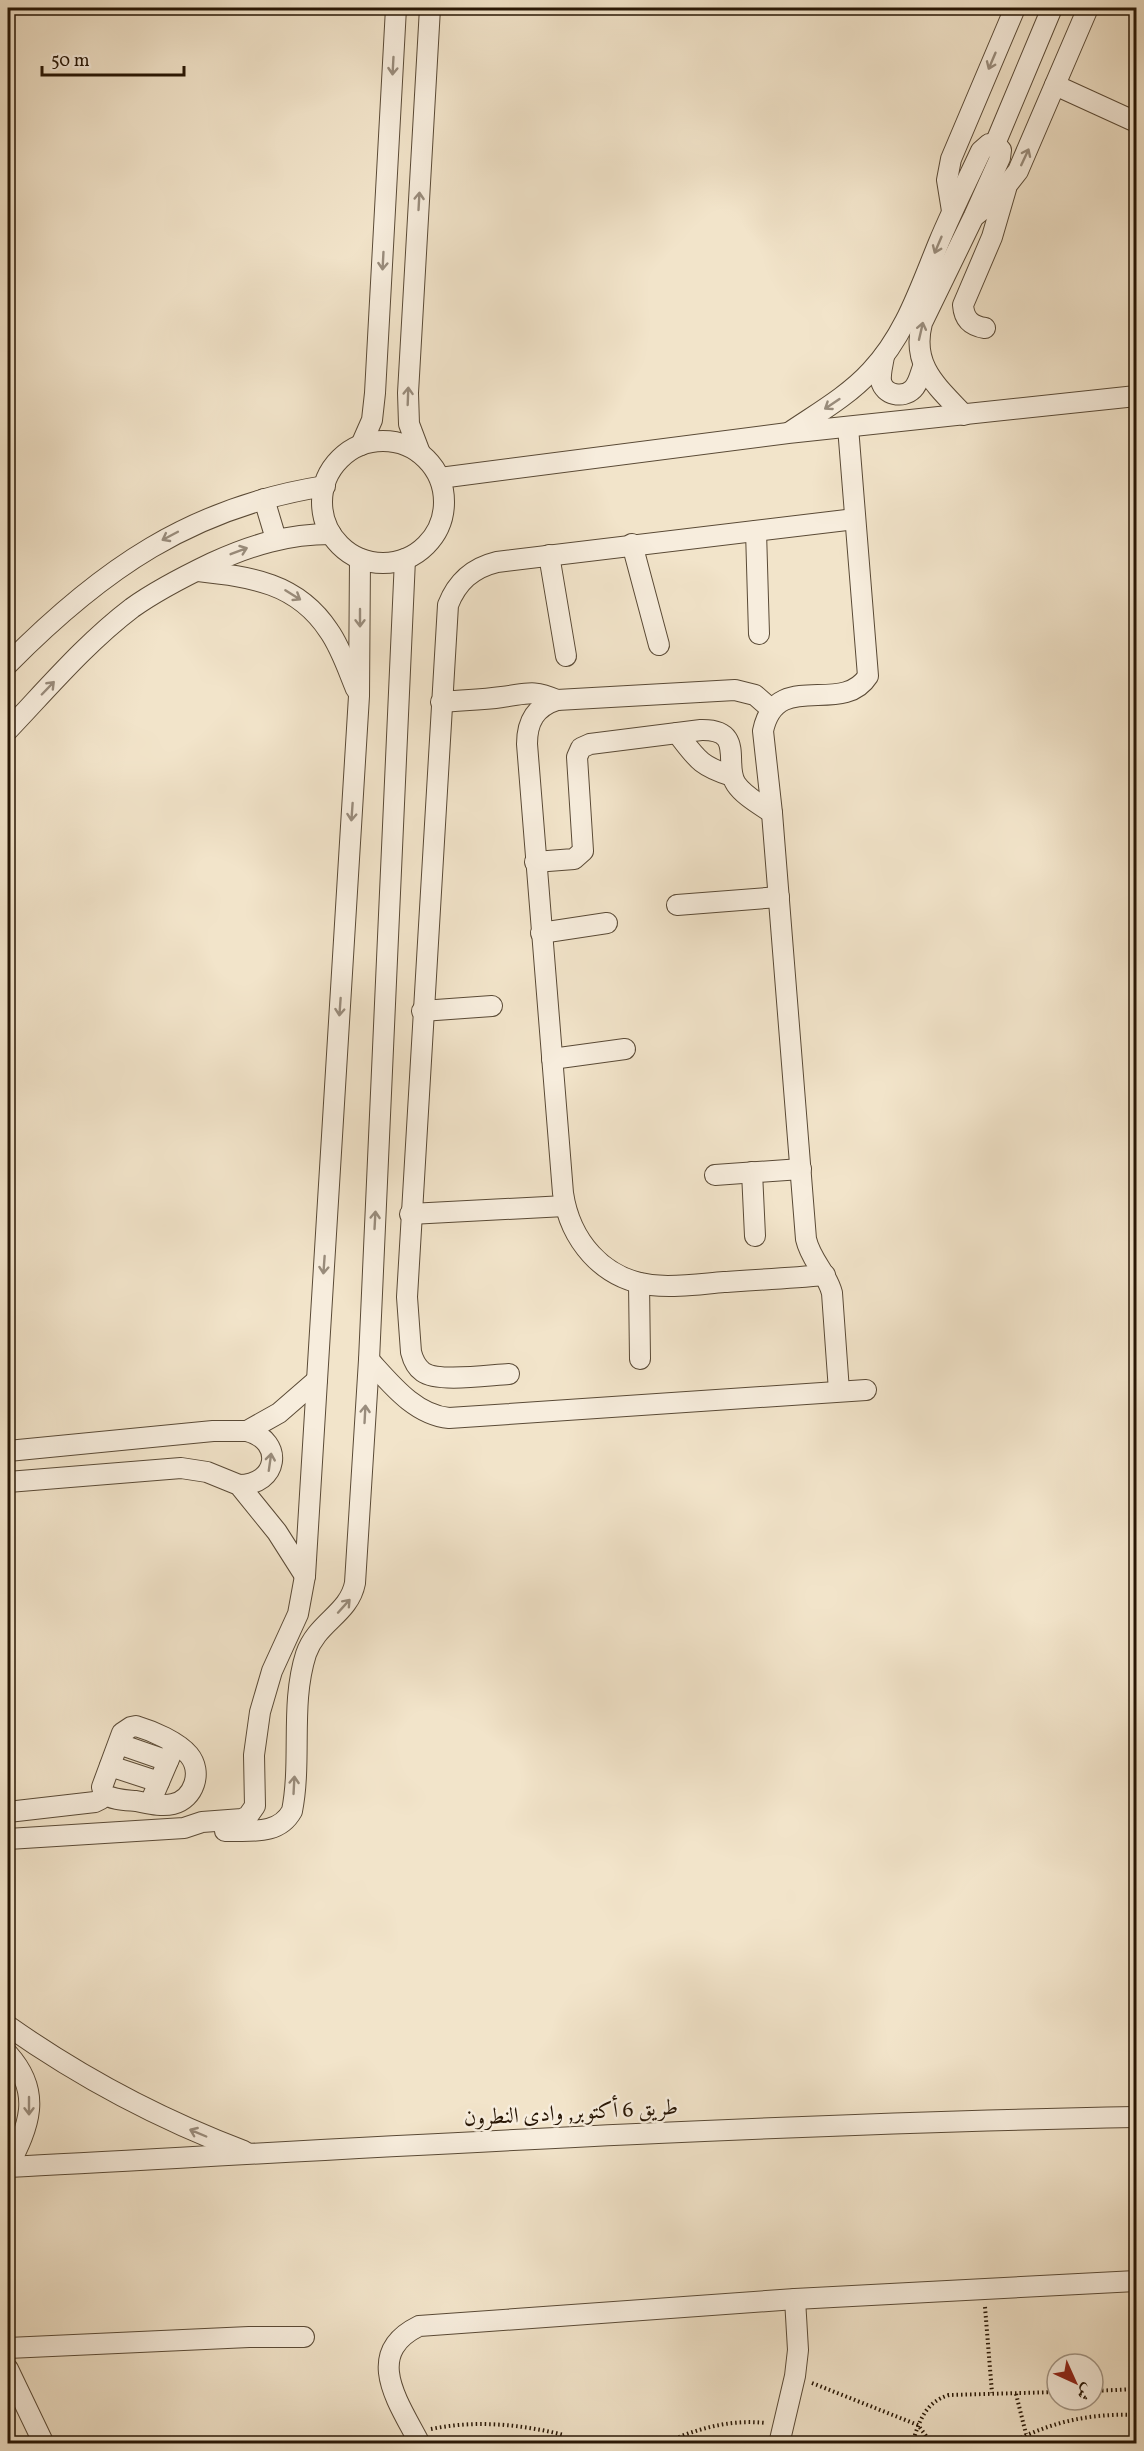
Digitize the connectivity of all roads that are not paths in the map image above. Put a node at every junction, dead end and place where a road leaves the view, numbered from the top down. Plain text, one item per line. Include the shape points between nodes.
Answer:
1 (396, 8) edge
2 (430, 8) edge
3 (1015, 8) edge
4 (1052, 8) edge
5 (1088, 8) edge
6 (1055, 84) junction
7 (1137, 122) edge
8 (995, 144) junction
9 (1007, 187) junction
10 (952, 211) junction
11 (974, 216) junction
12 (985, 328) dead end
13 (884, 356) junction
14 (923, 367) junction
15 (1137, 396) edge
16 (964, 415) junction
17 (848, 427) junction
18 (788, 433) junction
19 (362, 445) junction
20 (420, 453) junction
21 (440, 478) junction
22 (325, 486) junction
23 (264, 499) junction
24 (855, 519) junction
25 (756, 531) junction
26 (331, 534) junction
27 (276, 539) junction
28 (632, 544) junction
29 (549, 555) junction
30 (360, 559) junction
31 (405, 559) junction
32 (197, 571) junction
33 (759, 634) dead end
34 (659, 645) dead end
35 (566, 656) dead end
36 (8, 664) edge
37 (359, 696) junction
38 (505, 697) junction
39 (557, 700) junction
40 (441, 702) junction
41 (771, 709) junction
42 (528, 726) junction
43 (8, 730) edge
44 (677, 733) junction
45 (732, 776) junction
46 (772, 813) junction
47 (535, 862) junction
48 (779, 897) junction
49 (677, 905) dead end
50 (607, 923) dead end
51 (541, 933) junction
52 (492, 1006) dead end
53 (422, 1011) junction
54 (625, 1049) dead end
55 (552, 1059) junction
56 (801, 1169) junction
57 (752, 1172) junction
58 (715, 1175) dead end
59 (565, 1206) junction
60 (410, 1214) junction
61 (755, 1236) dead end
62 (825, 1275) junction
63 (639, 1283) junction
64 (640, 1359) dead end
65 (369, 1360) junction
66 (509, 1374) dead end
67 (317, 1380) junction
68 (866, 1390) dead end
69 (839, 1391) junction
70 (247, 1431) junction
71 (8, 1451) edge
72 (8, 1482) edge
73 (239, 1485) junction
74 (305, 1576) junction
75 (298, 1614) junction
76 (326, 1623) junction
77 (171, 1753) junction
78 (110, 1766) junction
79 (159, 1782) junction
80 (104, 1794) junction
81 (150, 1803) junction
82 (255, 1806) junction
83 (8, 1811) edge
84 (280, 1826) junction
85 (184, 1828) junction
86 (28, 1838) junction
87 (8, 1839) edge
88 (8, 2026) edge
89 (8, 2054) edge
90 (1137, 2117) edge
91 (252, 2154) junction
92 (8, 2167) edge
93 (1137, 2281) edge
94 (795, 2299) junction
95 (304, 2337) dead end
96 (8, 2348) edge
97 (8, 2369) edge
98 (780, 2436) edge
99 (417, 2438) edge
100 (44, 2444) edge

1 -> 19 street via 375,393 372,420
20 -> 2 street via 409,424 408,401
3 -> 10 street via 951,159 947,180
4 - 8 street
5 - 6 street
6 - 7 street
9 -> 6 street via 1026,154
8 - 10 street via 981,151
8 - 11 street via 1001,154
9 - 11 street
9 - 12 street via 992,237 963,305 971,323
10 -> 13 street via 906,321
14 -> 11 street via 918,345 922,323
13 - 14 street via 881,381 894,394 911,391
13 -> 18 street via 851,391
14 - 16 street
15 - 16 street
16 - 17 street
17 - 18 street
17 - 24 street
18 - 21 street
19 - 20 street via 392,442
19 - 22 street via 342,457
20 - 21 street
21 - 31 street via 445,502 440,525 420,551
22 - 23 street
22 - 26 street via 323,511
23 - 27 street
23 -> 36 street via 211,517 151,546 64,609
24 - 25 street
24 - 41 street via 868,676 863,684 847,693 792,696
25 - 28 street
25 - 33 street
26 - 27 street
26 - 30 street
32 -> 27 street via 235,552
28 - 29 street
28 - 34 street
29 - 35 street
29 - 40 street via 488,564 460,582 447,605
30 - 31 street via 378,563
30 -> 37 street
65 -> 31 street
32 -> 37 street via 273,584 305,603 330,631
43 -> 32 street via 112,624 154,594
37 -> 67 street
38 - 39 street via 525,692
38 - 40 street
38 - 42 street
39 - 41 street via 735,690 755,695
39 - 42 street via 538,709
40 - 53 street
41 - 46 street via 763,731
42 - 47 street
44 - 45 street via 707,767
44 - 45 street via 708,730 720,734 733,754
44 - 47 street via 581,748 576,761 583,851 574,859
45 - 46 street via 740,789
46 - 48 street
47 - 51 street
48 - 49 street
48 - 56 street
50 - 51 street
51 - 55 street
52 - 53 street
53 - 60 street
54 - 55 street
55 - 59 street
56 - 57 street
56 - 62 street via 809,1250
57 - 58 street
57 - 61 street
59 - 60 street
59 - 63 street via 579,1240 595,1259 616,1274
60 - 66 street via 407,1298 411,1352 417,1367 438,1378
62 - 63 street via 662,1286
62 - 69 street via 832,1293
63 - 64 street
65 - 69 street via 426,1413 449,1418
76 -> 65 street via 350,1601 355,1583
67 - 70 street via 279,1413
67 - 74 street
68 - 69 street
70 - 71 street
73 -> 70 street via 260,1480 272,1462 266,1441
72 - 73 street via 182,1468 207,1472
73 - 74 street via 277,1532
74 - 75 street
75 - 76 street
75 - 82 street via 272,1671 260,1712 254,1755
84 -> 76 street via 294,1803 302,1670 314,1636
77 - 78 street via 118,1744
77 - 79 street
77 - 81 street via 190,1756 196,1772 192,1789 172,1804
78 - 79 street
78 - 80 street via 102,1787
79 - 81 street
80 - 81 street
80 - 83 street via 95,1802
82 - 84 street
82 - 85 street via 242,1819 202,1822
83 - 86 street
84 - 85 street via 268,1830 203,1832
85 - 86 street
86 - 87 street
91 -> 88 street via 116,2094
89 -> 92 street via 28,2087 30,2107 28,2125
90 - 91 street, طريق 6 أكتوبر, وادى النطرون via 991,2119
91 - 92 street, طريق 6 أكتوبر, وادى النطرون
93 - 94 street
94 - 98 street via 798,2350
94 - 99 street via 419,2326 397,2342 388,2367 391,2387
95 - 96 street
97 - 100 street

